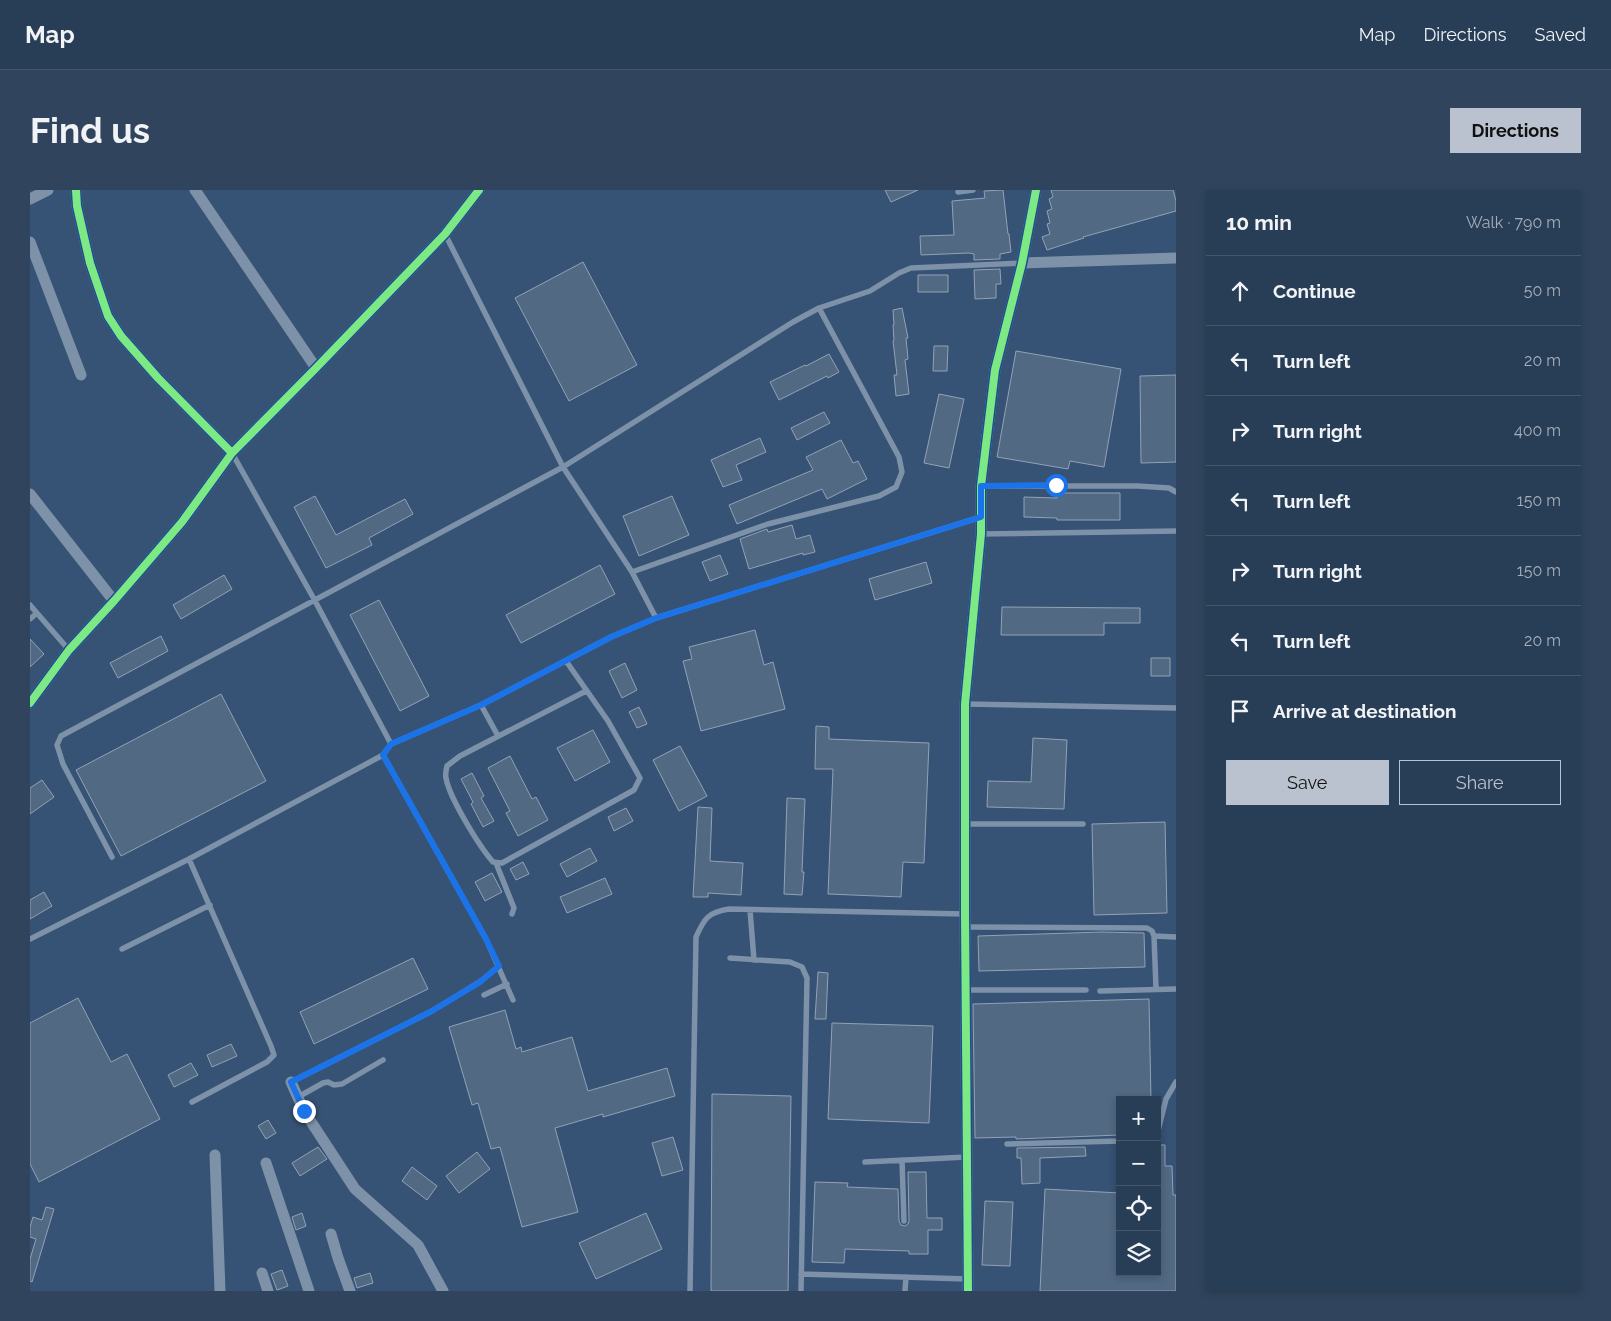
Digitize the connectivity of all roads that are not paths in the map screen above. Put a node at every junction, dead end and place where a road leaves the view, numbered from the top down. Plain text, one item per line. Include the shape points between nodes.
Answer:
1 (48, 190) edge
2 (76, 190) edge
3 (195, 190) edge
4 (479, 190) edge
5 (972, 190) edge
6 (1036, 190) edge
7 (958, 192) dead end
8 (30, 199) edge
9 (445, 234) junction
10 (30, 242) edge
11 (1176, 258) edge
12 (1022, 262) junction
13 (820, 308) junction
14 (316, 368) junction
15 (81, 375) dead end
16 (232, 453) junction
17 (564, 467) junction
18 (981, 486) junction
19 (1176, 492) edge
20 (30, 494) edge
21 (981, 517) junction
22 (1176, 531) edge
23 (981, 534) junction
24 (632, 572) junction
25 (314, 599) junction
26 (114, 602) junction
27 (30, 605) edge
28 (37, 613) junction
29 (656, 618) junction
30 (30, 619) edge
31 (69, 650) junction
32 (566, 661) junction
33 (586, 690) junction
34 (30, 703) edge
35 (965, 704) junction
36 (481, 705) junction
37 (1176, 708) edge
38 (498, 736) junction
39 (391, 744) junction
40 (383, 755) junction
41 (965, 824) junction
42 (1083, 824) dead end
43 (112, 857) dead end
44 (189, 859) junction
45 (496, 863) junction
46 (210, 905) junction
47 (750, 910) junction
48 (512, 914) dead end
49 (965, 914) junction
50 (965, 926) junction
51 (1154, 936) junction
52 (1176, 937) edge
53 (30, 939) edge
54 (122, 949) dead end
55 (730, 958) dead end
56 (754, 960) junction
57 (499, 966) junction
58 (507, 984) junction
59 (1156, 989) junction
60 (1176, 989) edge
61 (966, 990) junction
62 (1086, 990) dead end
63 (1100, 990) dead end
64 (484, 995) dead end
65 (513, 1000) dead end
66 (383, 1060) dead end
67 (291, 1082) joint
68 (1176, 1082) edge
69 (298, 1097) junction
70 (192, 1102) dead end
71 (1161, 1119) edge
72 (1116, 1141) edge
73 (1007, 1144) dead end
74 (215, 1155) dead end
75 (967, 1157) junction
76 (902, 1160) junction
77 (864, 1162) dead end
78 (266, 1163) dead end
79 (904, 1221) dead end
80 (331, 1234) dead end
81 (262, 1273) dead end
82 (801, 1274) junction
83 (906, 1277) junction
84 (968, 1285) edge
85 (220, 1291) edge
86 (268, 1291) edge
87 (309, 1291) edge
88 (350, 1291) edge
89 (443, 1291) edge
90 (690, 1291) edge
91 (801, 1291) edge
92 (904, 1291) edge

1 - 8 street
2 - 16 street via 90,263 108,316 158,378
3 - 14 street
4 - 9 street
5 - 7 lane
6 - 12 street
9 - 14 street
9 - 17 lane
10 - 15 street
11 - 12 street
12 - 13 lane via 911,268 870,291
12 - 18 street via 995,370
13 - 17 lane
13 - 24 lane via 898,457 902,472 896,487 879,496 768,524
14 - 16 street
16 - 25 lane
16 - 26 street via 182,522
17 - 24 lane
17 - 25 lane
18 - 19 lane via 1138,486 1169,488
18 - 21 street
20 - 26 street
21 - 23 street
21 - 29 lane
22 - 23 lane
23 - 35 street
24 - 29 lane
25 - 39 lane
25 - 43 lane via 60,736 57,745 63,764
26 - 31 street
27 - 28 lane
28 - 30 lane
28 - 31 lane
29 - 32 lane
31 - 34 street
32 - 33 lane
32 - 36 lane
33 - 38 lane
33 - 45 lane via 608,721 640,778 638,784 634,790 502,863
35 - 37 lane
35 - 41 street
36 - 38 lane
36 - 39 lane
38 - 45 lane via 447,766 446,776 451,795 485,853
39 - 40 lane
40 - 44 lane
40 - 57 lane
41 - 42 lane
41 - 49 street
44 - 46 lane
44 - 53 lane
45 - 48 lane via 514,908
46 - 54 lane
46 - 70 lane via 274,1055 267,1062
47 - 49 lane
47 - 56 lane
47 - 90 lane via 716,911 703,921 696,937
49 - 50 street
50 - 51 lane via 1147,928
50 - 61 street
51 - 52 lane
51 - 59 lane
55 - 56 lane
56 - 82 lane via 802,966 807,978
57 - 58 lane
57 - 67 lane via 480,982 432,1011
58 - 64 lane
58 - 65 lane
59 - 60 lane
59 - 63 lane
61 - 62 lane
61 - 75 street
66 - 69 lane via 342,1084 323,1083
67 - 69 street
68 - 71 lane via 1166,1098
69 - 89 street via 355,1190 418,1245
72 - 73 lane
74 - 85 street
75 - 76 lane
75 - 84 street
76 - 77 lane
76 - 79 lane
78 - 87 street
80 - 88 street
81 - 86 street
82 - 83 lane
82 - 91 lane
83 - 84 lane
83 - 92 lane

